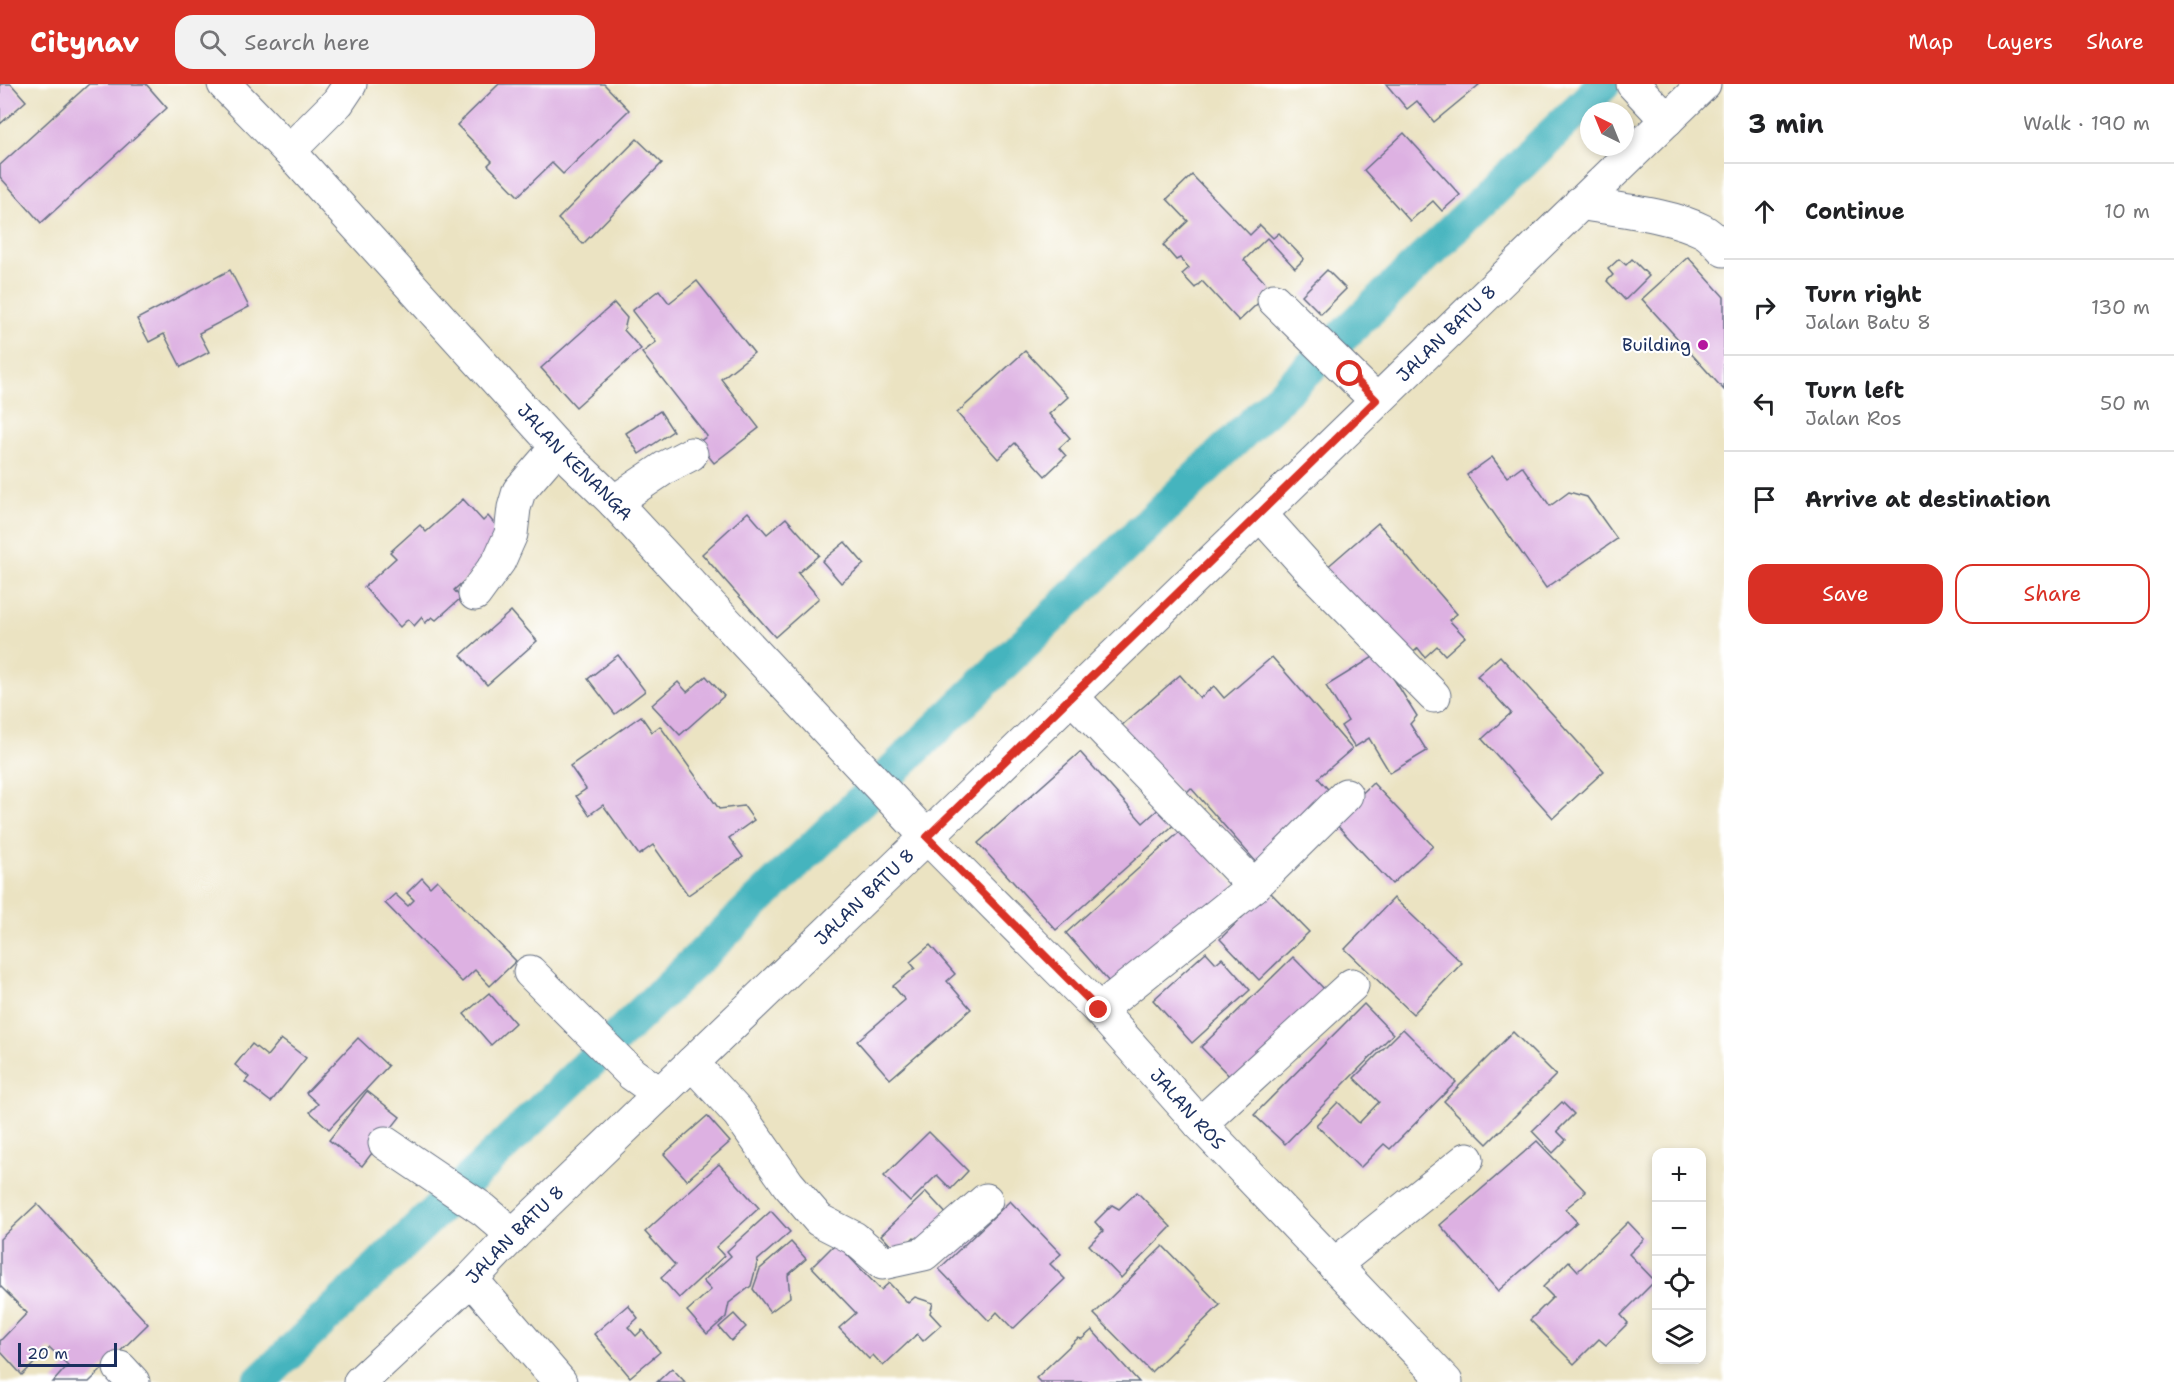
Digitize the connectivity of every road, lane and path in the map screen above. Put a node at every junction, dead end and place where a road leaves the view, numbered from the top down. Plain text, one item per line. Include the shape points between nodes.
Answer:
1 (224, 84) edge
2 (350, 84) edge
3 (1704, 84) edge
4 (1637, 88) edge
5 (1666, 120) junction
6 (289, 151) junction
7 (1580, 203) junction
8 (1724, 250) edge
9 (1274, 300) dead end
10 (1376, 400) junction
11 (557, 447) junction
12 (691, 454) dead end
13 (614, 502) junction
14 (1260, 514) junction
15 (474, 594) dead end
16 (1434, 696) dead end
17 (1072, 697) junction
18 (1346, 795) dead end
19 (917, 826) junction
20 (1254, 886) junction
21 (530, 972) dead end
22 (1352, 985) dead end
23 (1099, 1010) junction
24 (692, 1063) junction
25 (660, 1094) junction
26 (1200, 1124) junction
27 (385, 1143) dead end
28 (1467, 1160) dead end
29 (986, 1200) dead end
30 (513, 1235) junction
31 (1334, 1265) junction
32 (471, 1279) junction
33 (360, 1382) edge
34 (560, 1382) edge
35 (1446, 1382) edge

1 - 6 street, JALAN KENANGA
2 - 6 street via 338,102
3 - 5 street, JALAN BATU 8
4 - 5 street
5 - 7 street, JALAN BATU 8
6 - 11 street, JALAN KENANGA
7 - 8 street via 1687,225 1706,232
7 - 10 street, JALAN BATU 8
9 - 10 street
10 - 14 street, JALAN BATU 8
11 - 13 street, JALAN KENANGA
11 - 15 street via 519,491 510,534 499,561
12 - 13 street
13 - 19 street, JALAN KENANGA
14 - 16 street
14 - 17 street, JALAN BATU 8
17 - 19 street, JALAN BATU 8
17 - 20 street
18 - 20 street
19 - 23 street, JALAN ROS
19 - 24 street, JALAN BATU 8
20 - 23 street
21 - 25 street via 632,1074
22 - 26 street
23 - 26 street, JALAN ROS
24 - 25 street, JALAN BATU 8
24 - 29 street via 739,1114 788,1184 819,1220 854,1238 883,1263 924,1254
25 - 30 street, JALAN BATU 8
26 - 31 street, JALAN ROS
27 - 30 street via 484,1210
28 - 31 street
30 - 32 street, JALAN BATU 8
31 - 35 street, JALAN ROS
32 - 33 street, JALAN BATU 8
32 - 34 street

